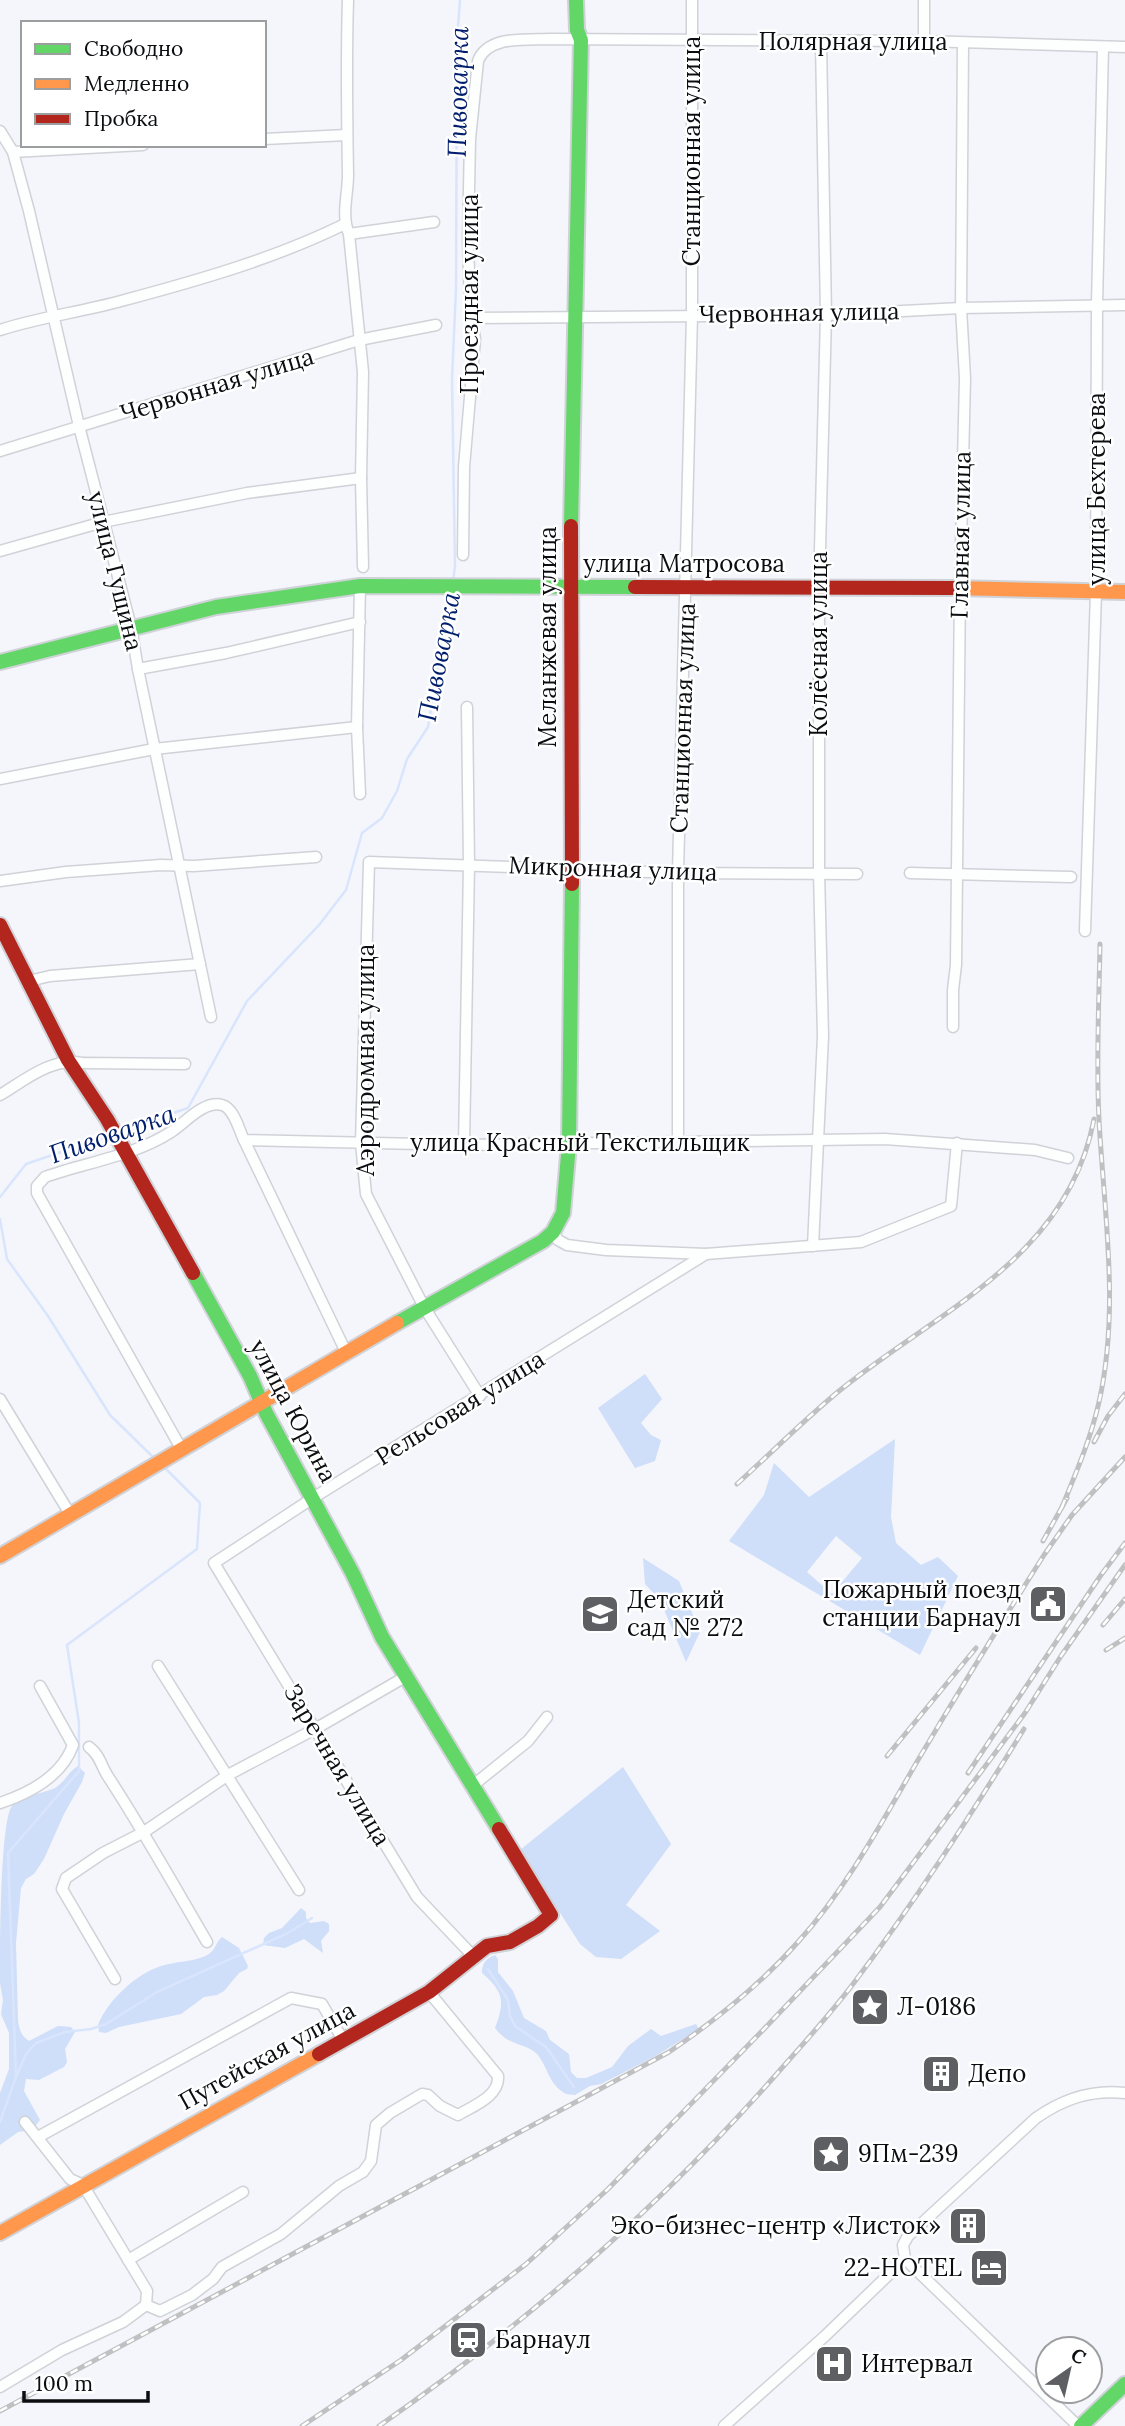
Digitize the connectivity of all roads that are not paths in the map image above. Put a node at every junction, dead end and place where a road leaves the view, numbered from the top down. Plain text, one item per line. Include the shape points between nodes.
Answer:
1 (348, 0) edge
2 (576, 0) edge
3 (692, 0) edge
4 (924, 0) edge
5 (581, 40) junction
6 (691, 41) junction
7 (821, 41) junction
8 (924, 41) junction
9 (963, 43) junction
10 (1103, 47) junction
11 (1125, 47) edge
12 (0, 131) edge
13 (346, 135) junction
14 (266, 139) edge
15 (106, 147) edge
16 (13, 152) junction
17 (434, 222) dead end
18 (347, 229) junction
19 (1097, 304) junction
20 (1125, 304) edge
21 (961, 308) junction
22 (52, 315) junction
23 (692, 315) junction
24 (826, 315) junction
25 (573, 317) junction
26 (473, 318) junction
27 (436, 325) dead end
28 (0, 330) edge
29 (359, 340) junction
30 (79, 426) junction
31 (0, 451) edge
32 (361, 478) junction
33 (103, 522) junction
34 (0, 551) edge
35 (463, 555) dead end
36 (363, 567) dead end
37 (360, 586) junction
38 (571, 587) junction
39 (686, 587) junction
40 (819, 588) junction
41 (960, 588) junction
42 (1096, 592) junction
43 (1125, 592) edge
44 (360, 622) junction
45 (131, 627) junction
46 (0, 662) edge
47 (138, 669) junction
48 (467, 707) dead end
49 (357, 727) junction
50 (155, 750) junction
51 (0, 779) edge
52 (360, 793) dead end
53 (316, 857) dead end
54 (369, 862) joint
55 (179, 865) junction
56 (469, 865) junction
57 (572, 868) junction
58 (819, 872) junction
59 (678, 873) junction
60 (910, 873) dead end
61 (957, 873) junction
62 (858, 874) dead end
63 (1071, 877) dead end
64 (0, 881) edge
65 (0, 925) edge
66 (1086, 931) dead end
67 (200, 964) junction
68 (29, 981) junction
69 (211, 1017) dead end
70 (953, 1027) dead end
71 (68, 1060) junction
72 (185, 1063) dead end
73 (0, 1095) edge
74 (244, 1140) junction
75 (818, 1141) junction
76 (678, 1142) junction
77 (361, 1143) junction
78 (957, 1143) junction
79 (569, 1144) junction
80 (464, 1145) junction
81 (124, 1150) junction
82 (1068, 1158) dead end
83 (553, 1232) junction
84 (813, 1246) junction
85 (706, 1254) junction
86 (424, 1307) junction
87 (346, 1352) junction
88 (480, 1396) junction
89 (0, 1399) edge
90 (262, 1404) junction
91 (178, 1453) junction
92 (313, 1498) junction
93 (70, 1514) junction
94 (0, 1556) edge
95 (214, 1563) joint
96 (158, 1667) dead end
97 (405, 1677) junction
98 (40, 1686) dead end
99 (547, 1717) dead end
100 (315, 1729) junction
101 (89, 1747) dead end
102 (228, 1775) junction
103 (471, 1787) junction
104 (0, 1803) edge
105 (144, 1832) junction
106 (299, 1890) dead end
107 (551, 1914) joint
108 (207, 1942) dead end
109 (473, 1956) junction
110 (114, 1979) dead end
111 (429, 1992) junction
112 (343, 2040) junction
113 (1125, 2093) edge
114 (25, 2122) dead end
115 (38, 2137) junction
116 (83, 2185) junction
117 (243, 2192) dead end
118 (0, 2233) edge
119 (905, 2259) junction
120 (128, 2260) junction
121 (146, 2305) junction
122 (1125, 2384) edge
123 (0, 2387) edge
124 (724, 2426) edge
125 (1080, 2426) edge

1 - 13 street
2 - 5 street, Меланжевая улица
3 - 6 street, Станционная улица
4 - 8 street
5 - 6 street, Полярная улица
5 - 25 street, Меланжевая улица
5 - 26 street, Проездная улица via 500,42 484,50 478,61 470,139 468,240
6 - 7 street, Полярная улица
6 - 23 street, Станционная улица
7 - 8 street, Полярная улица
7 - 24 street, Колёсная улица
8 - 9 street, Полярная улица
9 - 10 street, Полярная улица
9 - 21 street, Главная улица
10 - 11 street, Полярная улица
10 - 19 street, улица Бехтерева
12 - 16 street, улица Гущина
13 - 14 street
13 - 18 street
15 - 16 street
16 - 22 street, улица Гущина
17 - 18 street
18 - 22 street via 120,302
18 - 29 street
19 - 20 street, Червонная улица
19 - 21 street, Червонная улица
19 - 42 street, улица Бехтерева
21 - 24 street, Червонная улица
21 - 41 street, Главная улица via 965,379
22 - 28 street
22 - 30 street, улица Гущина
23 - 24 street, Червонная улица
23 - 25 street, Червонная улица
23 - 39 street, Станционная улица
24 - 40 street, Колёсная улица
25 - 26 street, Червонная улица
25 - 38 street, Меланжевая улица
26 - 35 street, Проездная улица
27 - 29 street, Червонная улица
29 - 30 street, Червонная улица
29 - 32 street via 364,437
30 - 31 street, Червонная улица
30 - 33 street, улица Гущина
32 - 33 street via 247,493
32 - 36 street
33 - 34 street
33 - 45 street, улица Гущина
37 - 38 street, улица Матросова
37 - 44 street
37 - 45 street, улица Матросова via 216,607
38 - 39 street, улица Матросова
38 - 57 street, Меланжевая улица
39 - 40 street, улица Матросова
39 - 59 street, Станционная улица
40 - 41 street, улица Матросова
40 - 58 street, Колёсная улица
41 - 42 street, улица Матросова
41 - 61 street, Главная улица
42 - 43 street, улица Матросова
42 - 66 street, улица Бехтерева
44 - 47 street
44 - 49 street
45 - 46 street, улица Матросова
45 - 47 street, улица Гущина
47 - 50 street, улица Гущина
48 - 56 street
49 - 50 street
49 - 52 street
50 - 51 street
50 - 55 street, улица Гущина
53 - 55 street
54 - 56 street, Микронная улица
54 - 77 street, Аэродромная улица
55 - 64 street
55 - 67 street, улица Гущина
56 - 57 street, Микронная улица
56 - 80 street
57 - 59 street, Микронная улица
57 - 79 street, Меланжевая улица
58 - 59 street, Микронная улица
58 - 62 street, Микронная улица
58 - 75 street, Колёсная улица via 823,1036
59 - 76 street, Станционная улица
60 - 61 street
61 - 63 street
61 - 70 street, Главная улица
65 - 68 street, улица Юрина
67 - 68 street
67 - 69 street, улица Гущина
68 - 71 street, улица Юрина
71 - 72 street
71 - 73 street
71 - 81 street, улица Юрина
74 - 77 street, улица Красный Текстильщик
74 - 81 street via 230,1111 213,1104 145,1147
74 - 87 street
75 - 76 street, улица Красный Текстильщик
75 - 78 street, улица Красный Текстильщик
75 - 84 street, Колёсная улица
76 - 79 street, улица Красный Текстильщик
77 - 80 street, улица Красный Текстильщик
77 - 86 street, Аэродромная улица via 366,1194
78 - 82 street, улица Красный Текстильщик via 1035,1150
78 - 84 street via 951,1206 861,1242
79 - 80 street, улица Красный Текстильщик
79 - 83 street, Меланжевая улица via 563,1213
81 - 90 street, улица Юрина
81 - 91 street via 45,1177 39,1181 37,1193
83 - 85 street via 566,1245
83 - 86 street
84 - 85 street
85 - 88 street, Рельсовая улица
86 - 87 street
86 - 88 street, Аэродромная улица
87 - 90 street
88 - 92 street, Рельсовая улица
89 - 93 street
90 - 91 street
90 - 92 street, улица Юрина
91 - 93 street
92 - 95 street, Рельсовая улица
92 - 97 street, улица Юрина
93 - 94 street
95 - 100 street, Заречная улица
96 - 102 street
97 - 100 street
97 - 103 street, улица Юрина
98 - 104 street via 72,1741 71,1752 62,1767 39,1785
99 - 103 street via 528,1741
100 - 102 street
100 - 109 street, Заречная улица via 417,1897
101 - 105 street via 99,1755 104,1771
102 - 105 street
102 - 106 street
103 - 107 street, улица Юрина
105 - 108 street
105 - 110 street via 66,1878 62,1889
107 - 109 street, Путейская улица via 519,1937 487,1946
109 - 111 street, Путейская улица
111 - 112 street, Путейская улица
111 - 121 street via 498,2076 495,2092 458,2115 422,2094 390,2113 376,2125 372,2161 363,2172 281,2234 222,2267 192,2295 160,2311
112 - 115 street via 322,2004 291,1998
112 - 116 street, Путейская улица
113 - 119 street via 1080,2096 1036,2118 908,2236 903,2245
114 - 115 street
115 - 116 street via 70,2179
116 - 118 street, Путейская улица
116 - 120 street
117 - 120 street
119 - 124 street
119 - 125 street
120 - 121 street via 147,2291
121 - 123 street via 123,2322 62,2350
122 - 125 street

